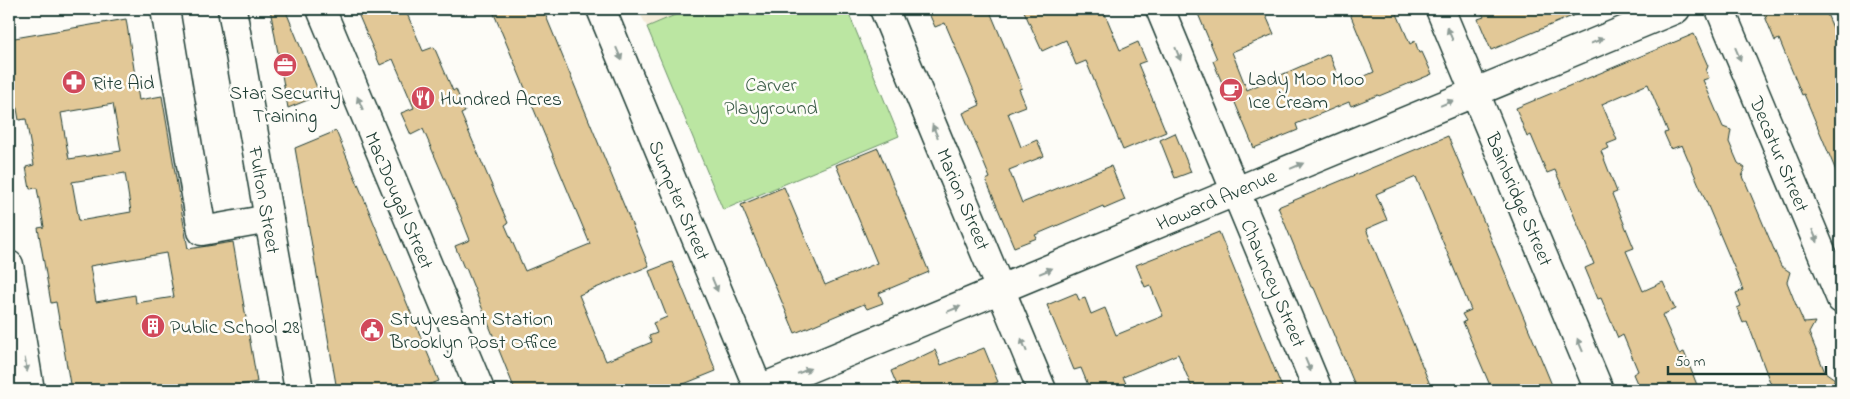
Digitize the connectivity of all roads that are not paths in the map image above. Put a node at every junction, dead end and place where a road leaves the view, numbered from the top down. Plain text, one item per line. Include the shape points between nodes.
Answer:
1 (165, 9) edge
2 (232, 9) edge
3 (321, 9) edge
4 (601, 9) edge
5 (884, 9) edge
6 (1160, 9) edge
7 (1440, 9) edge
8 (1676, 9) edge
9 (1720, 9) edge
10 (1475, 92) junction
11 (1236, 191) junction
12 (268, 220) junction
13 (9, 265) edge
14 (1001, 289) junction
15 (1841, 299) edge
16 (30, 390) edge
17 (299, 390) edge
18 (480, 390) edge
19 (758, 390) edge
20 (1042, 390) edge
21 (1318, 390) edge
22 (1599, 390) edge

1 - 12 street via 202,230
2 - 12 street, Fulton Street
18 -> 3 street, MacDougal Street
4 -> 19 street, Sumpter Street
14 -> 5 street, Marion Street
6 -> 11 street, Chauncey Street
10 -> 7 street, Bainbridge Street
10 -> 8 street, Howard Avenue
9 -> 15 street, Decatur Street
11 -> 10 street, Howard Avenue
22 -> 10 street, Bainbridge Street
14 -> 11 street, Howard Avenue
11 -> 21 street, Chauncey Street
12 - 17 street, Fulton Street
13 -> 16 street
19 -> 14 street, Howard Avenue
20 -> 14 street, Marion Street

